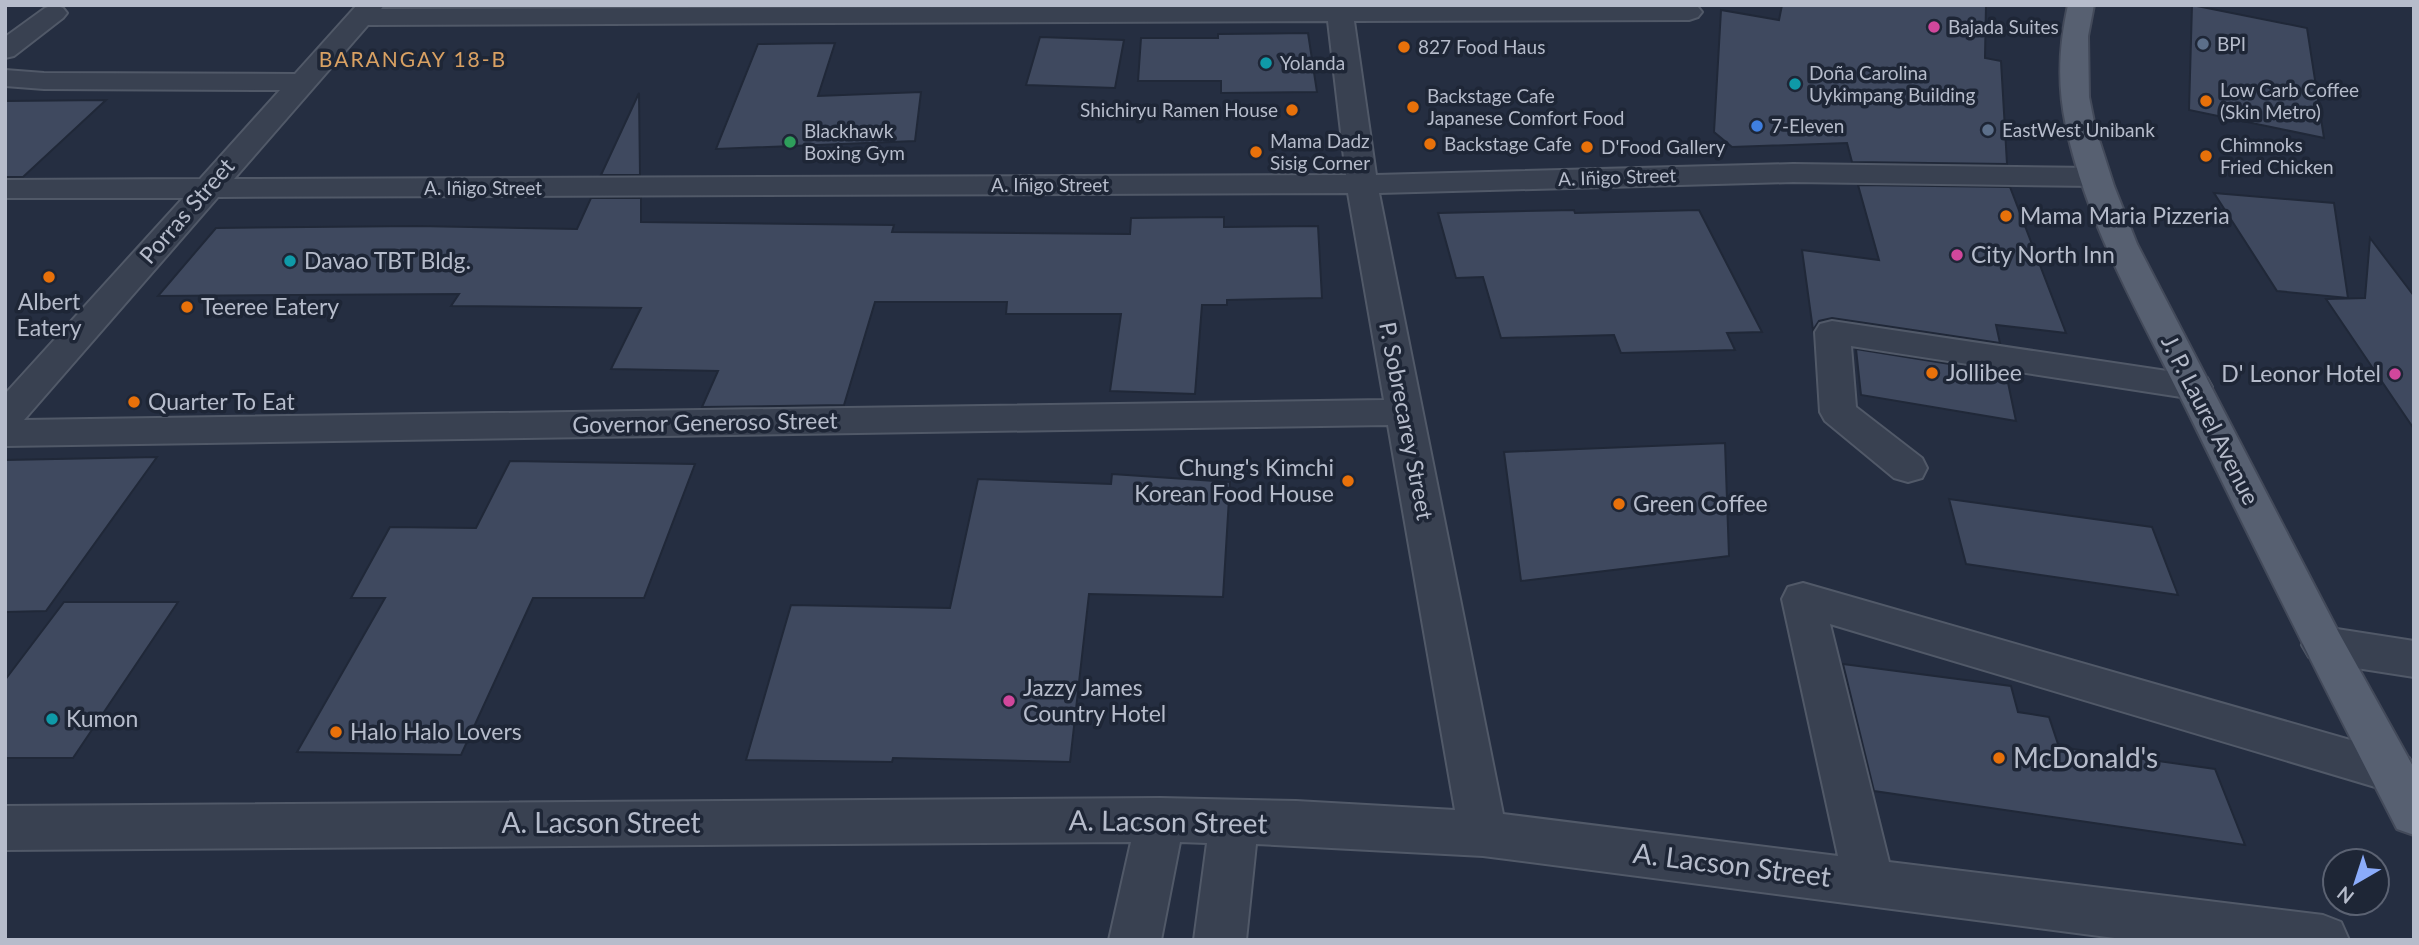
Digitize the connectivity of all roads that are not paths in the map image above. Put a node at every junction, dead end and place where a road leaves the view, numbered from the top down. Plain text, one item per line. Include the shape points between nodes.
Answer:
1 (2081, 5) edge
2 (1339, 8) edge
3 (366, 11) edge
4 (1689, 12) dead end
5 (54, 13) dead end
6 (5, 50) edge
7 (119, 60) dead end
8 (5, 78) edge
9 (301, 82) junction
10 (91, 89) junction
11 (2095, 177) junction
12 (1362, 184) junction
13 (5, 190) edge
14 (206, 190) junction
15 (2194, 387) junction
16 (1404, 412) junction
17 (5, 418) edge
18 (5, 433) edge
19 (1908, 468) dead end
20 (2324, 645) junction
21 (2414, 659) edge
22 (2392, 772) junction
23 (2414, 814) edge
24 (1160, 820) junction
25 (1234, 822) junction
26 (5, 828) edge
27 (1483, 834) junction
28 (1870, 882) junction
29 (1135, 940) edge
30 (1220, 940) edge
31 (2323, 940) edge

1 - 11 main road, J. P. Laurel Avenue via 2073,60 2076,114
2 - 3 street
2 - 4 street
2 - 12 street, P. Sobrecarey Street
3 - 9 street, Porras Street
5 - 6 street
7 - 10 street
8 - 10 street
9 - 10 street
9 - 14 street, Porras Street
11 - 12 street, A. Iñigo Street via 1793,173
11 - 15 main road, J. P. Laurel Avenue via 2122,244
12 - 14 street, A. Iñigo Street
12 - 16 street, P. Sobrecarey Street
13 - 14 street, A. Iñigo Street
14 - 17 street, Porras Street
15 - 19 street via 1832,332 1838,412
15 - 20 main road, J. P. Laurel Avenue
16 - 18 street, Governor Generoso Street
16 - 27 street, P. Sobrecarey Street
20 - 21 street
20 - 22 main road, J. P. Laurel Avenue
22 - 23 main road, J. P. Laurel Avenue
22 - 28 street via 1803,599
24 - 25 street, A. Lacson Street
24 - 26 street, A. Lacson Street
24 - 29 street
25 - 27 street, A. Lacson Street
25 - 30 street
27 - 28 street, A. Lacson Street
28 - 31 street, A. Lacson Street

